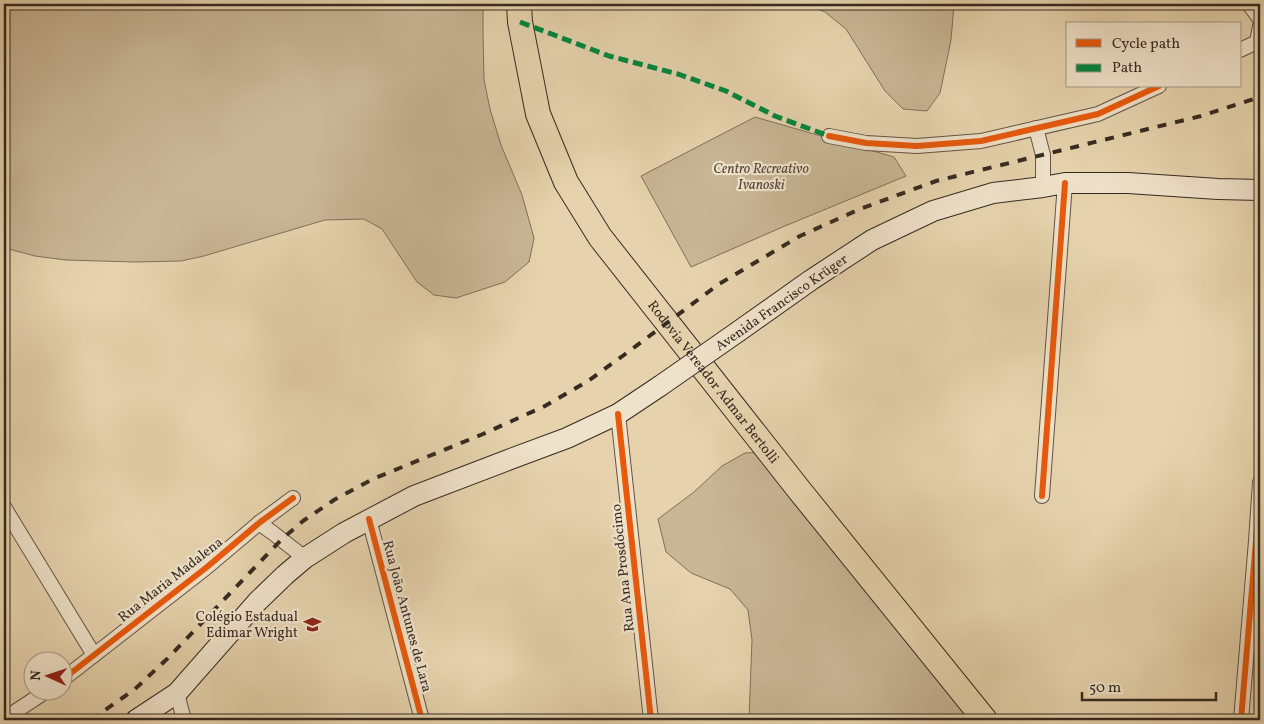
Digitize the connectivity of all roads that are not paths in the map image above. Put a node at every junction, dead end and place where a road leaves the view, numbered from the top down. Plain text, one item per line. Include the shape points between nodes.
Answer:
1 (519, 4) edge
2 (1250, 4) edge
3 (1260, 18) edge
4 (1260, 26) edge
5 (1258, 41) edge
6 (1242, 49) edge
7 (1155, 88) edge
8 (1036, 128) junction
9 (829, 136) dead end
10 (1065, 183) junction
11 (1043, 187) junction
12 (1260, 190) edge
13 (618, 414) junction
14 (1260, 482) edge
15 (1042, 496) dead end
16 (293, 498) dead end
17 (4, 507) edge
18 (369, 519) junction
19 (259, 523) junction
20 (305, 558) junction
21 (94, 655) junction
22 (72, 672) edge
23 (177, 693) junction
24 (29, 702) edge
25 (4, 718) edge
26 (136, 720) edge
27 (184, 720) edge
28 (422, 720) edge
29 (651, 720) edge
30 (986, 720) edge
31 (1240, 720) edge

1 - 30 highway, Rodovia Vereador Admar Bertolli via 538,114 566,182 600,237
2 - 3 street
4 - 5 street
5 - 6 street
7 - 8 street via 1098,114
8 - 9 street via 982,141 917,146 866,143
8 - 11 street via 1043,155
10 - 11 main road, Avenida Francisco Krüger
10 - 12 main road, Avenida Francisco Krüger
10 - 15 street
11 - 13 main road, Avenida Francisco Krüger, bridge via 993,193 933,211 872,240
13 - 18 main road, Avenida Francisco Krüger via 568,438 414,496
13 - 29 street, Rua Ana Prosdócimo
14 - 31 street
16 - 19 street, Rua Maria Madalena
17 - 21 street
18 - 20 main road, Avenida Francisco Krüger
18 - 28 street, Rua João Antunes de Lara
19 - 20 street
19 - 21 street, Rua Maria Madalena
20 - 23 main road, Avenida Francisco Krüger via 257,602
21 - 22 street, Rua Maria Madalena
23 - 26 main road, Avenida Francisco Krüger
23 - 27 street
24 - 25 street

